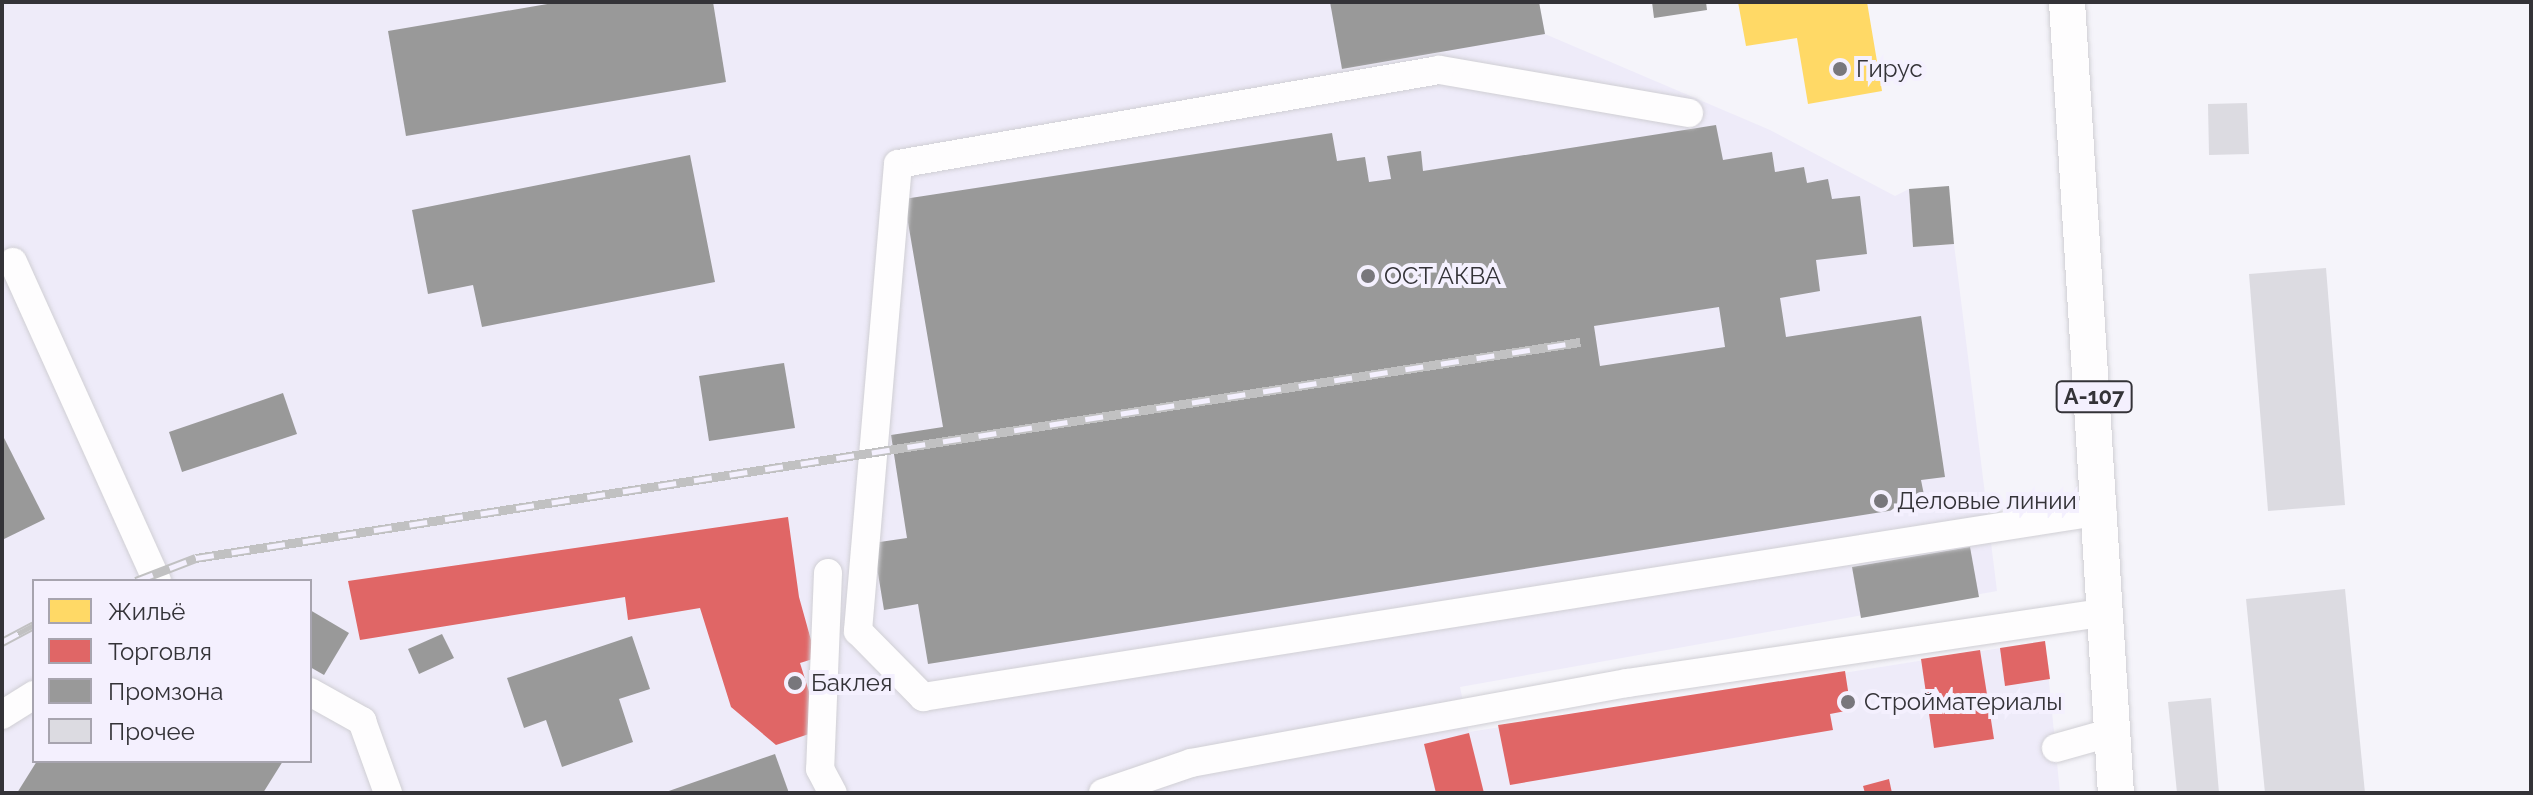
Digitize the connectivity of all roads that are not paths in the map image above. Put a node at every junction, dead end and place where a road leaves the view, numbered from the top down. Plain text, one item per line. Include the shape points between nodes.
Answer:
1 (2067, 2) edge
2 (1689, 113) dead end
3 (13, 262) dead end
4 (2102, 511) junction
5 (828, 573) dead end
6 (156, 579) edge
7 (2106, 612) junction
8 (312, 693) edge
9 (32, 696) edge
10 (2, 715) edge
11 (2113, 732) junction
12 (2056, 748) dead end
13 (388, 793) edge
14 (833, 793) edge
15 (1103, 793) edge
16 (2116, 793) edge

1 - 4 main road, А-107
2 - 4 lane via 1439,70 898,164 858,631 923,697
3 - 6 lane
4 - 7 main road, А-107
5 - 14 lane via 820,769
7 - 11 main road, А-107
7 - 15 lane via 1612,685 1191,763
8 - 13 lane via 362,721
9 - 10 lane
11 - 12 lane
11 - 16 main road, А-107

